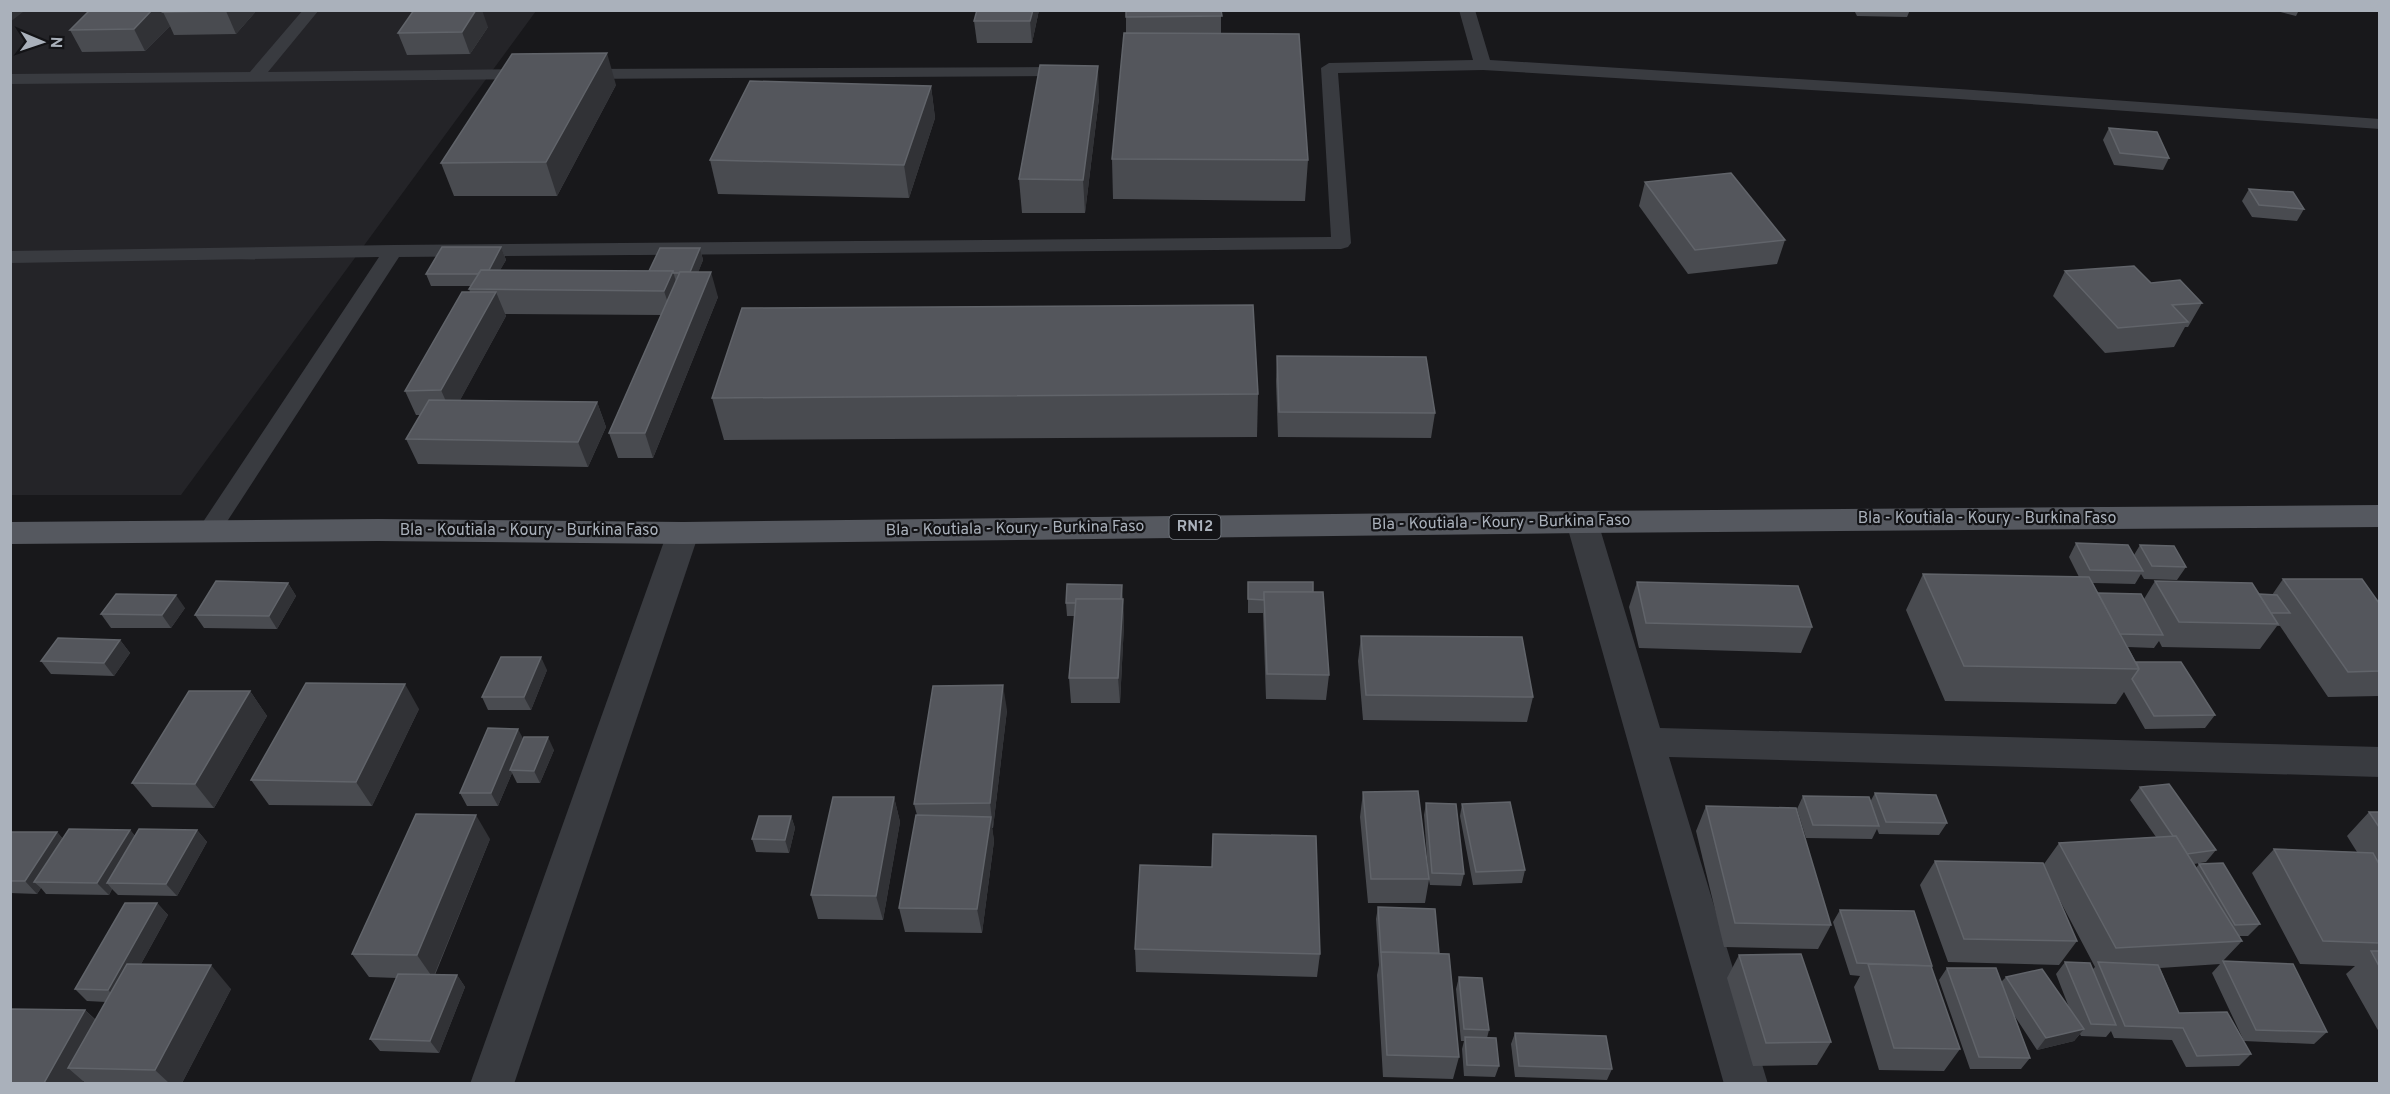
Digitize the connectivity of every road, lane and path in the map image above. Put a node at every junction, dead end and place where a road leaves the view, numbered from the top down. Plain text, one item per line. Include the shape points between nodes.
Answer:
1 (312, 10) edge
2 (1467, 10) edge
3 (1483, 65) junction
4 (1051, 72) edge
5 (254, 77) junction
6 (10, 79) edge
7 (2379, 124) edge
8 (393, 251) junction
9 (10, 257) edge
10 (2379, 516) edge
11 (1582, 522) junction
12 (209, 531) junction
13 (683, 532) junction
14 (10, 533) edge
15 (1646, 742) junction
16 (2379, 762) edge
17 (492, 1083) edge
18 (1746, 1083) edge

1 - 5 lane
2 - 3 lane
3 - 7 lane
3 - 8 lane via 1329,68 1341,243
4 - 5 lane
5 - 6 lane
8 - 9 lane
8 - 12 lane
10 - 11 main road, Bla - Koutiala - Koury - Burkina Faso / RN12
11 - 13 main road, Bla - Koutiala - Koury - Burkina Faso / RN12
11 - 15 street
12 - 13 main road, Bla - Koutiala - Koury - Burkina Faso / RN12
12 - 14 main road, Bla - Koutiala - Koury - Burkina Faso / RN12
13 - 17 street
15 - 16 street
15 - 18 street

